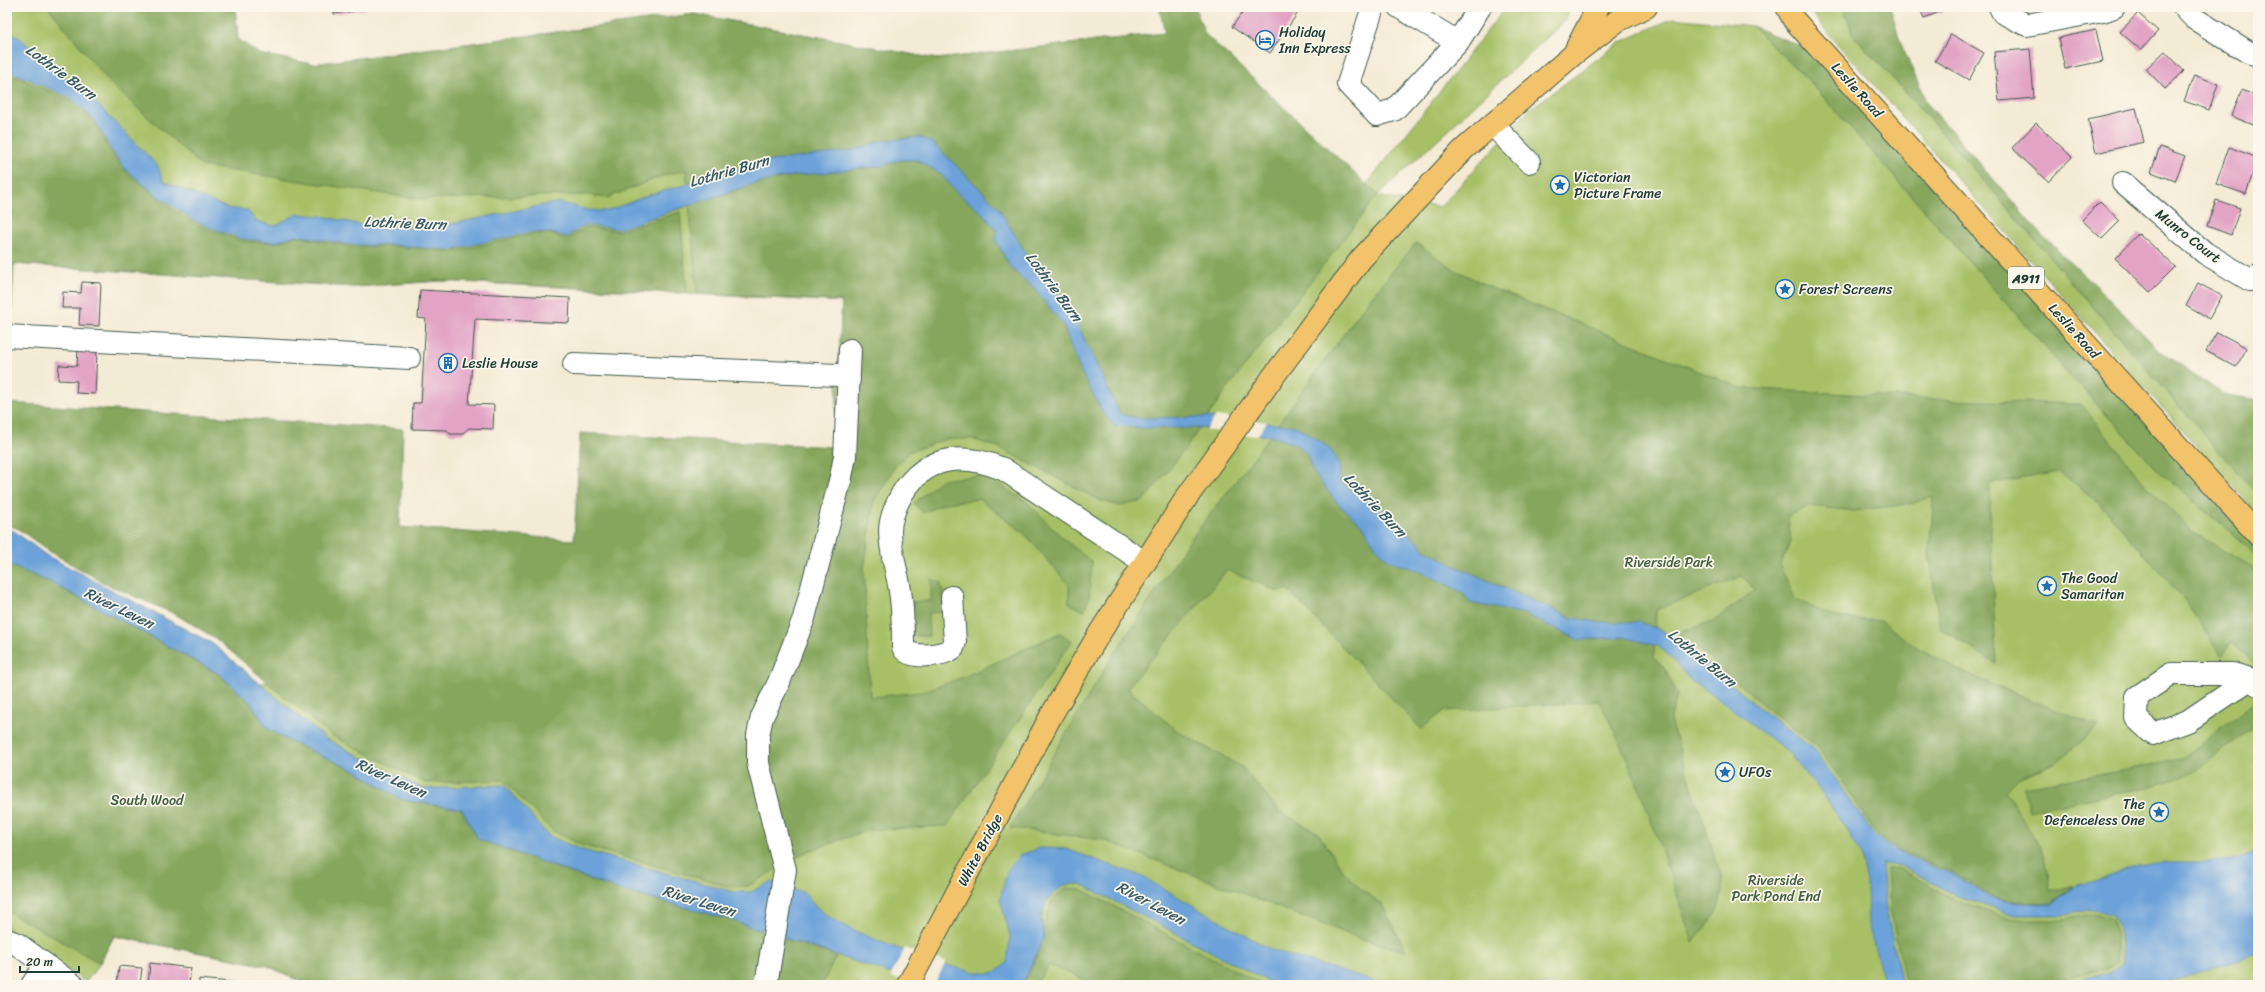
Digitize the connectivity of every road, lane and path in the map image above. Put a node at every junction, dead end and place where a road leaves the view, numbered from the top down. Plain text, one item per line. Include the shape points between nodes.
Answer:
1 (1373, 7) edge
2 (1399, 7) edge
3 (1480, 7) edge
4 (1598, 7) edge
5 (1646, 7) edge
6 (1772, 7) edge
7 (2000, 7) edge
8 (2114, 7) edge
9 (2184, 7) edge
10 (1790, 14) edge
11 (1458, 42) junction
12 (1574, 54) junction
13 (2258, 55) edge
14 (1493, 124) junction
15 (1530, 162) dead end
16 (2123, 183) dead end
17 (2258, 276) edge
18 (7, 336) edge
19 (850, 350) dead end
20 (409, 358) dead end
21 (574, 364) dead end
22 (849, 379) junction
23 (2258, 535) edge
24 (1144, 562) junction
25 (952, 597) dead end
26 (2254, 682) edge
27 (7, 940) edge
28 (46, 965) junction
29 (32, 985) edge
30 (73, 985) edge
31 (766, 985) edge
32 (908, 985) edge

1 - 11 street via 1348,84 1377,115 1394,110
2 - 11 street
3 - 11 street
4 - 12 main road
5 - 12 main road, White Bridge via 1617,21
6 - 10 main road, A911
7 - 8 street via 2003,13 2027,25
9 - 13 street via 2195,19 2248,52
10 - 23 main road, Leslie Road / A911
12 - 14 main road, White Bridge
14 - 15 street
14 - 24 main road, White Bridge via 1464,149 1361,259 1273,376
16 - 17 street, Munro Court via 2205,253 2250,280
18 - 20 street
19 - 22 street
21 - 22 street via 838,375
22 - 31 street via 845,456 841,477 804,618 762,717 758,735 758,763 785,870
24 - 25 street via 1003,469 986,462 954,459 921,470 897,503 891,520 891,540 902,603 903,647 908,653 943,654 953,648 955,642
24 - 32 main road, White Bridge via 1052,714
26 - 26 street via 2188,721 2153,734 2136,718 2137,697 2171,674 2234,674
27 - 28 street via 17,944
28 - 29 street
28 - 30 street

